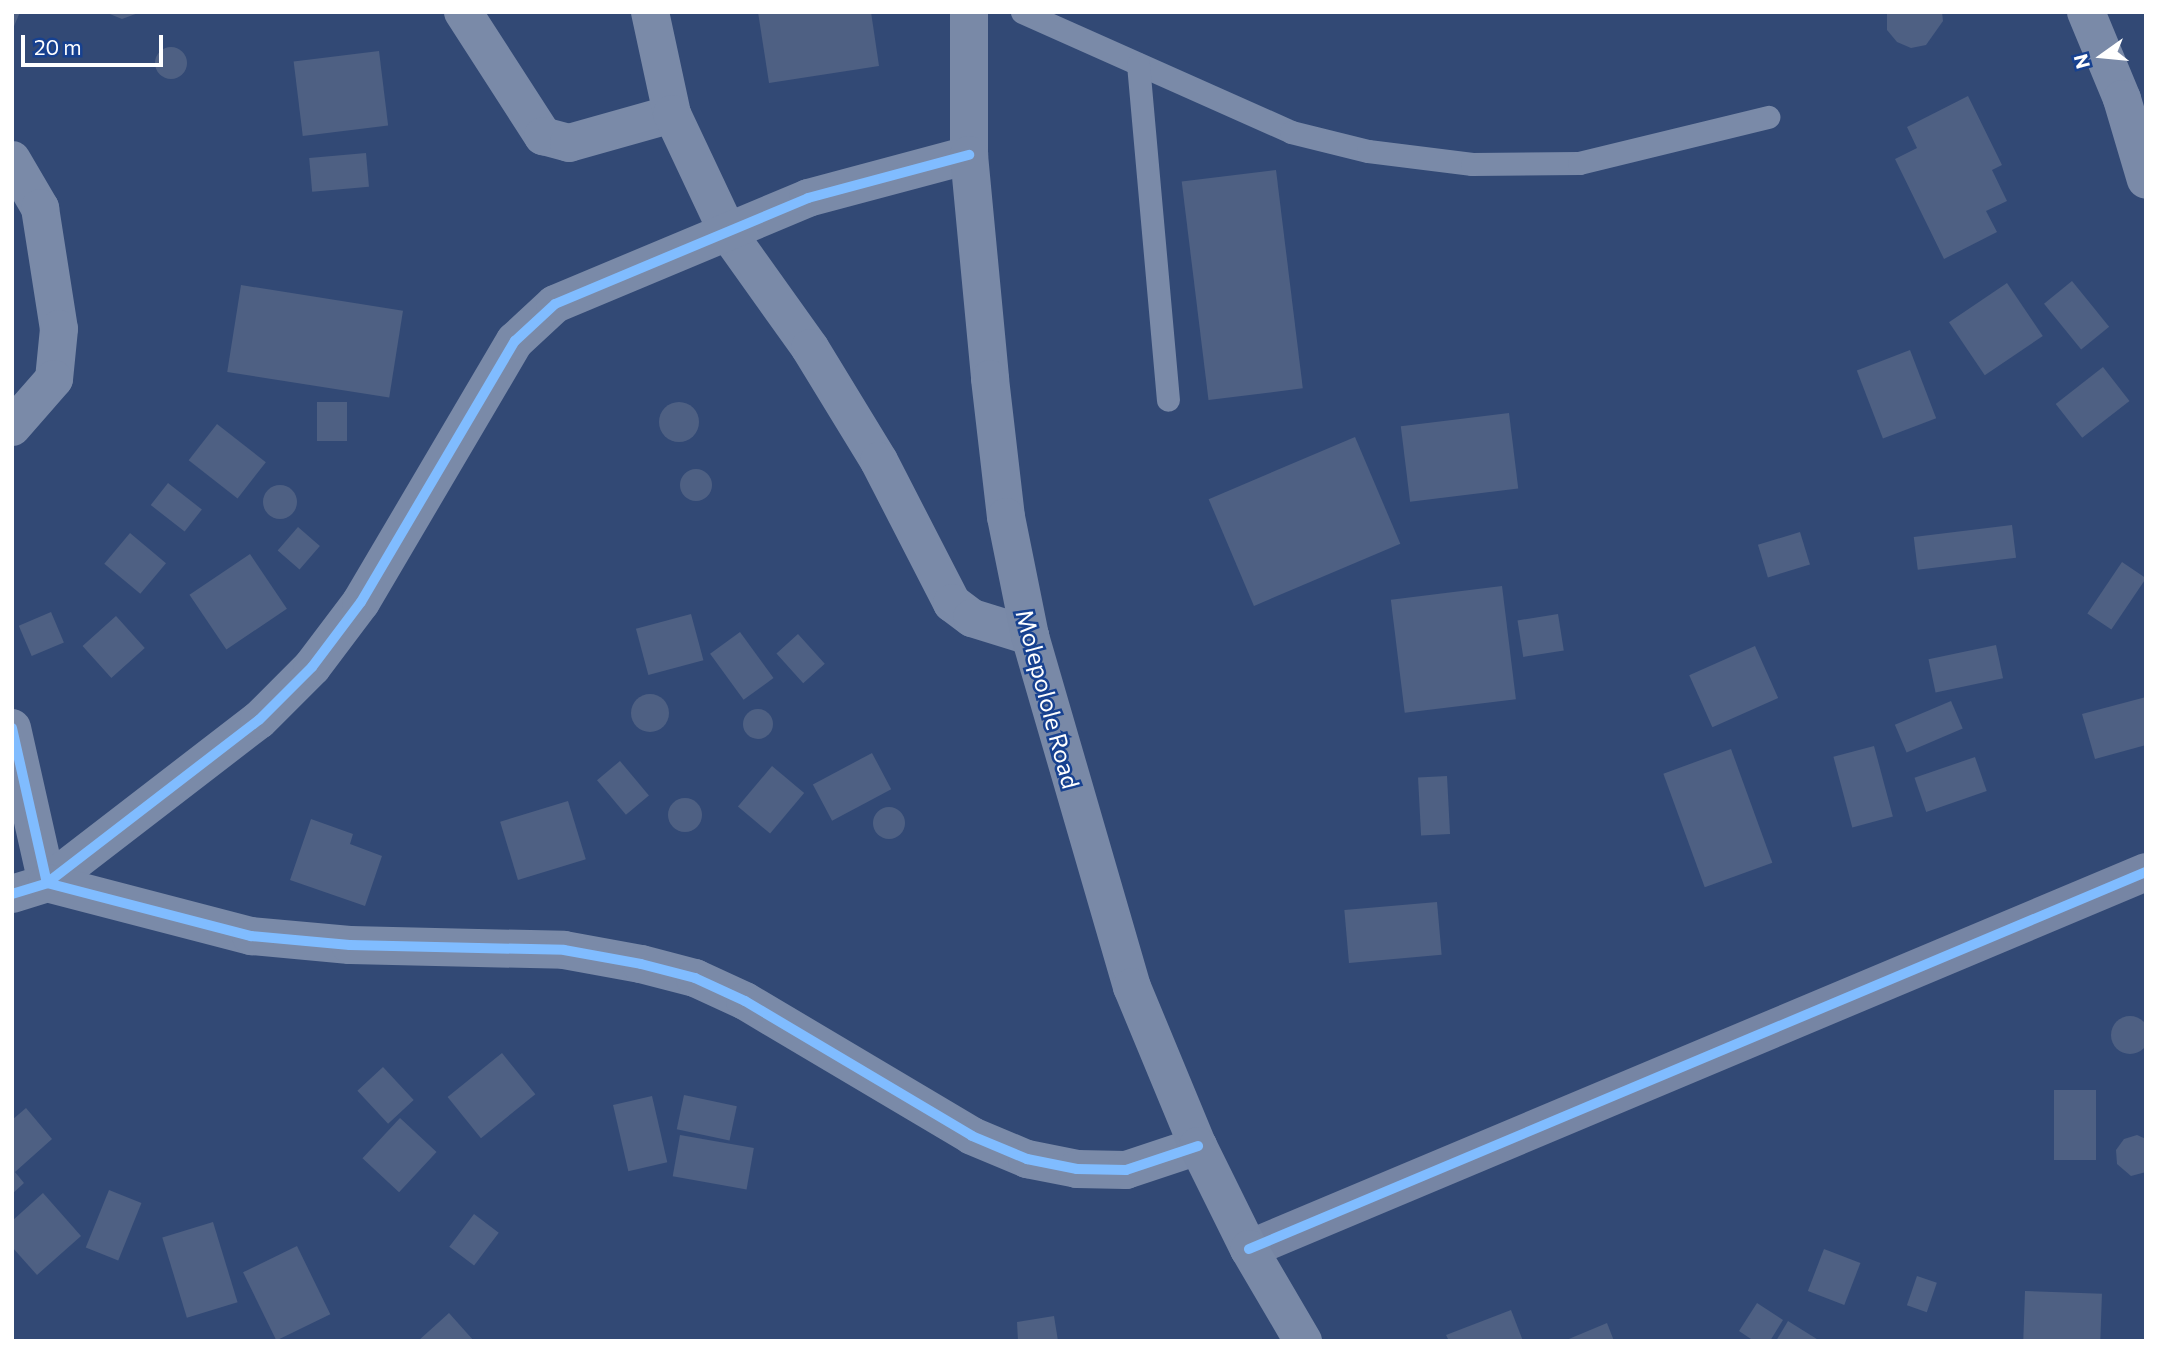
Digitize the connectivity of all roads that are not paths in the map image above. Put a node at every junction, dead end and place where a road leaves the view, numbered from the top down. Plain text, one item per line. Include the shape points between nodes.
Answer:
1 (463, 12) edge
2 (650, 12) edge
3 (969, 12) edge
4 (1022, 12) edge
5 (2086, 12) edge
6 (1138, 64) junction
7 (672, 114) junction
8 (1768, 117) dead end
9 (969, 155) junction
10 (12, 160) edge
11 (2146, 180) edge
12 (727, 233) junction
13 (1168, 400) dead end
14 (12, 427) edge
15 (1030, 636) junction
16 (12, 728) edge
17 (2146, 872) edge
18 (30, 888) edge
19 (1198, 1146) junction
20 (1249, 1249) junction
21 (1303, 1341) edge

1 - 7 street via 543,136 580,141
2 - 7 street
3 - 9 main road, Molepolole Road
4 - 6 lane
5 - 11 street via 2122,99
6 - 8 lane via 1291,132 1368,151 1472,164 1579,163
6 - 13 lane
7 - 12 street
9 - 12 street via 808,198
9 - 15 main road, Molepolole Road via 1006,517
10 - 14 street via 40,208 59,330 54,379
12 - 15 street via 817,359 879,461 952,603 972,618
12 - 18 street via 555,304 515,341 360,602 312,667 259,720
15 - 19 main road, Molepolole Road via 1132,987
16 - 18 street
17 - 20 street
18 - 19 street via 251,936 350,946 564,950 641,964 695,978 745,1001 972,1136 1027,1159 1077,1169 1126,1170
19 - 20 main road, Molepolole Road
20 - 21 main road, Molepolole Road

